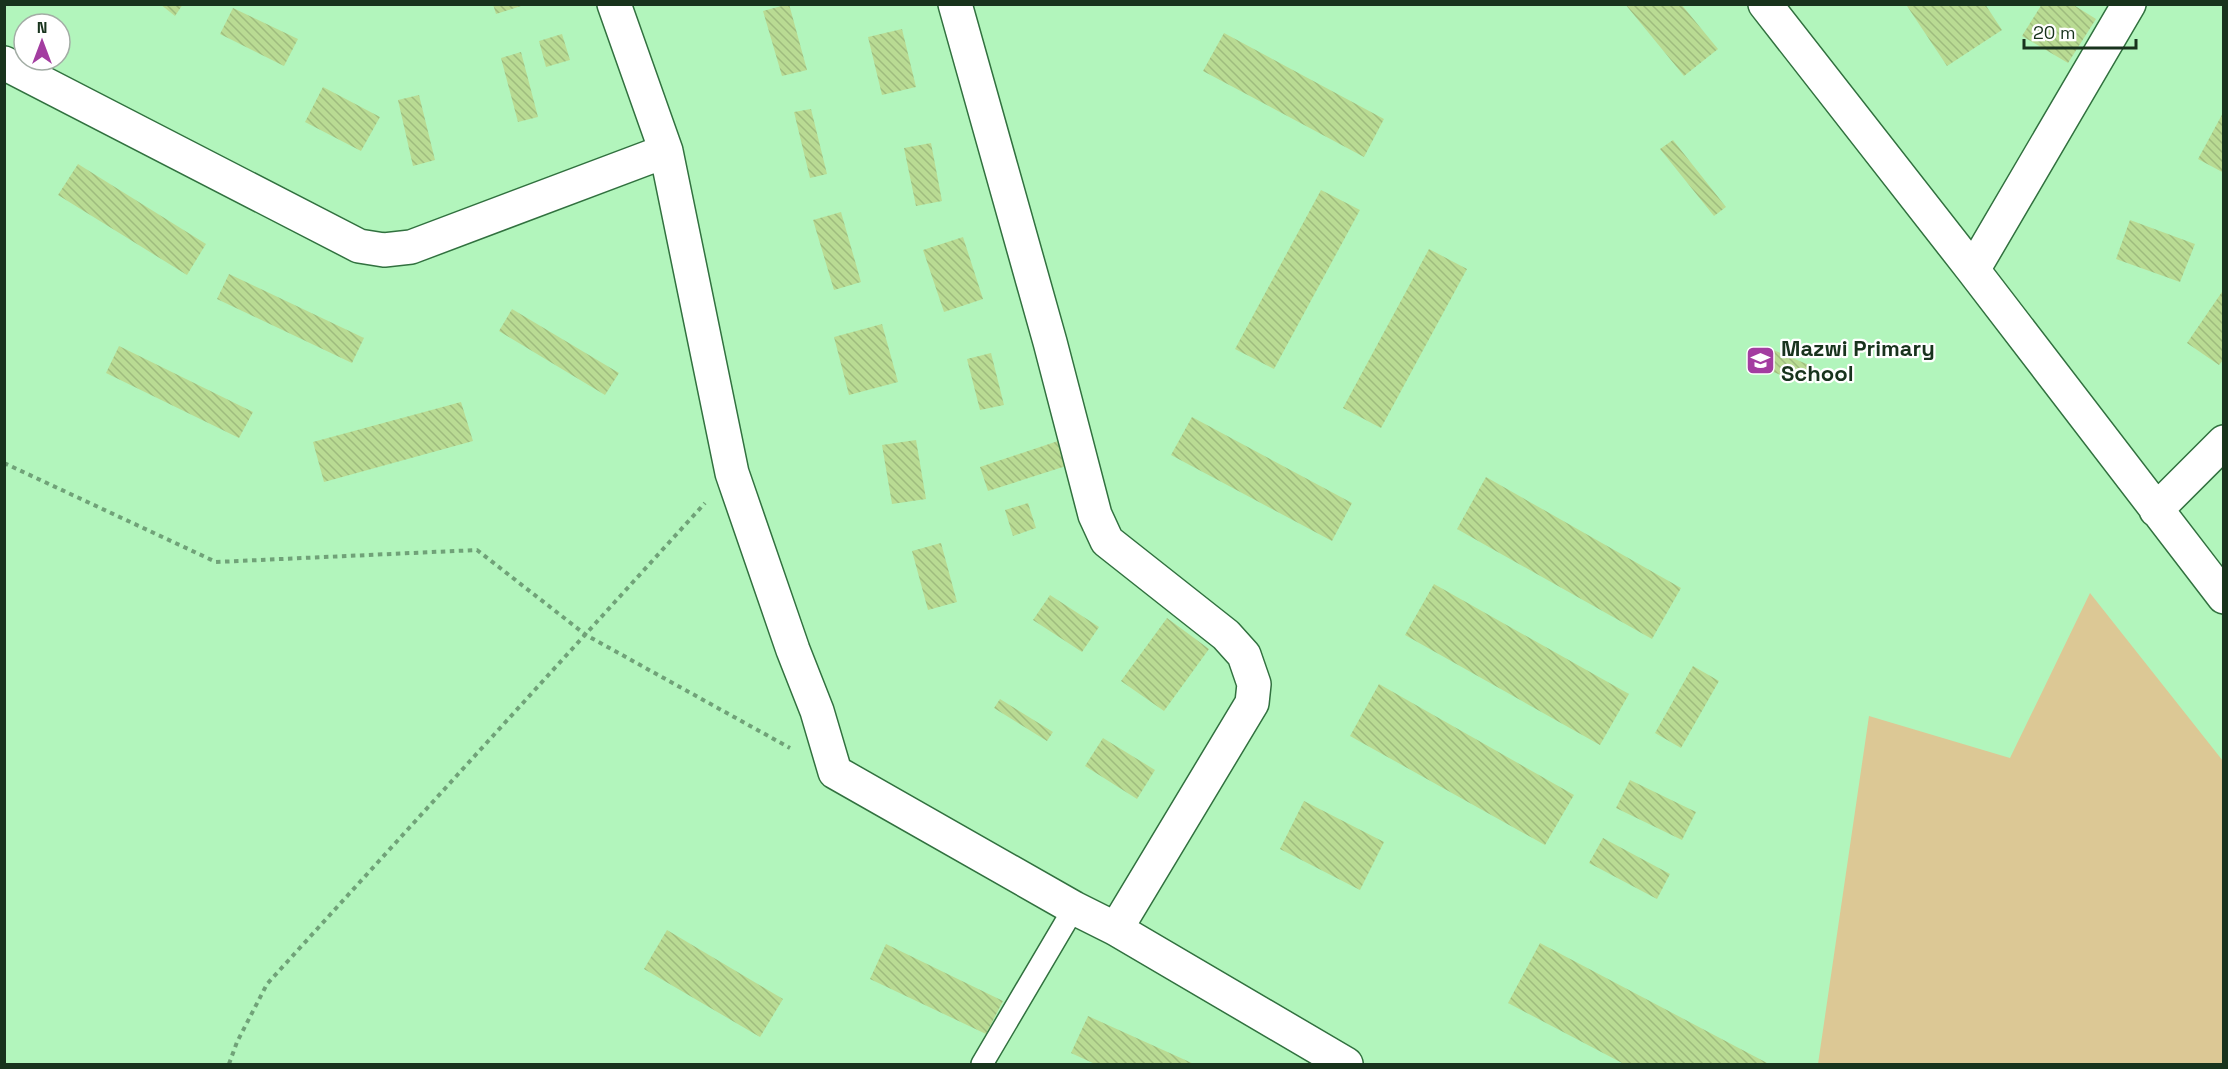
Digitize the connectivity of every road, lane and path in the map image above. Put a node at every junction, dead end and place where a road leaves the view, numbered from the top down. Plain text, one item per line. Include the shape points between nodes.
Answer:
1 (614, 4) edge
2 (955, 4) edge
3 (1765, 4) edge
4 (2129, 4) edge
5 (4, 63) edge
6 (666, 151) junction
7 (1973, 270) junction
8 (2223, 442) edge
9 (4, 463) edge
10 (732, 473) junction
11 (2156, 510) junction
12 (2223, 597) edge
13 (585, 635) junction
14 (835, 772) junction
15 (1074, 908) junction
16 (1116, 929) junction
17 (229, 1065) edge
18 (982, 1065) edge
19 (1346, 1065) edge

1 - 6 street
2 - 16 street via 1095,515 1107,541 1226,635 1244,655 1254,684 1252,704
3 - 7 street
4 - 7 street
5 - 6 street via 359,246 384,250 411,247
6 - 10 street
7 - 11 street
8 - 11 street
9 - 13 path via 216,562 477,550
10 - 13 path
10 - 14 street
11 - 12 street
13 - 14 path
13 - 17 path via 267,984
14 - 15 street
15 - 16 street
15 - 18 lane
16 - 19 street

